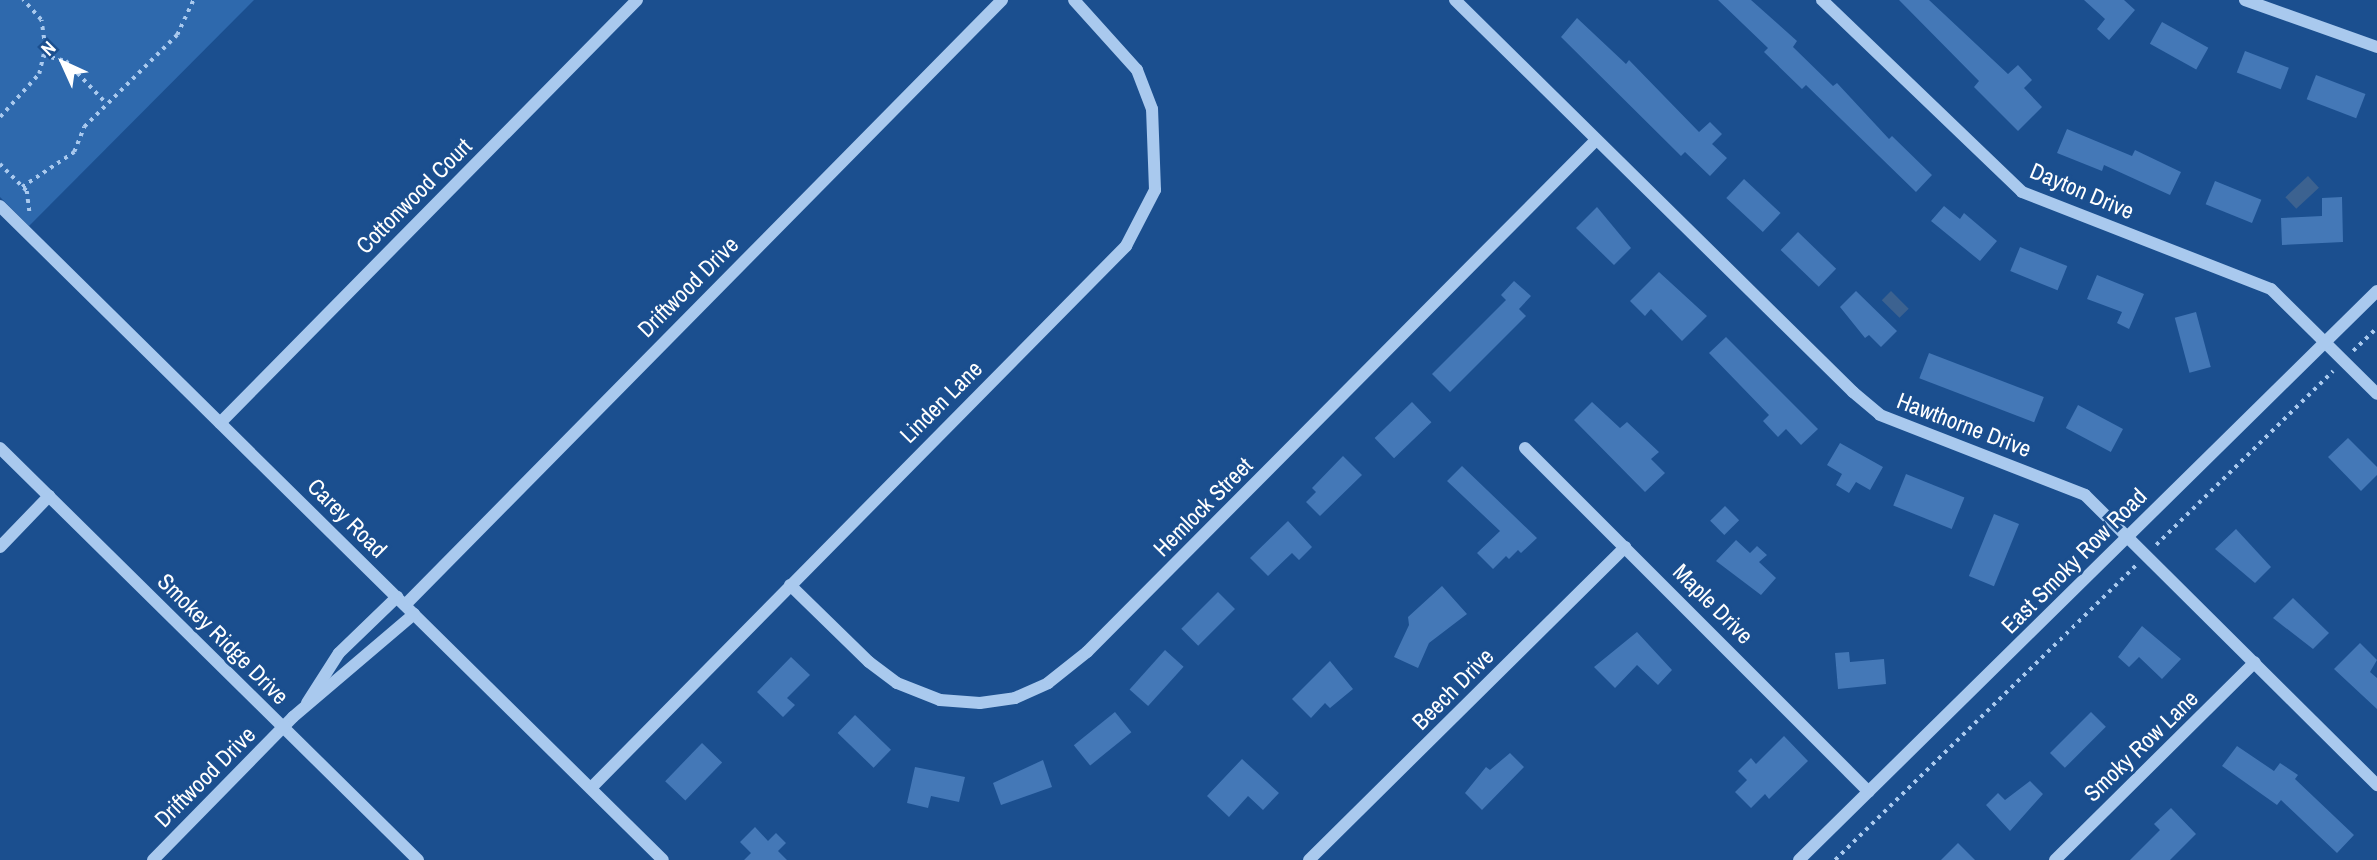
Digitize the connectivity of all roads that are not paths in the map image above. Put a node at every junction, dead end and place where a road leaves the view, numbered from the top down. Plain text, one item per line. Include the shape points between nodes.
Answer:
1 (637, 0) edge
2 (1002, 0) edge
3 (1074, 0) edge
4 (1455, 0) edge
5 (1822, 0) edge
6 (2245, 0) edge
7 (2377, 47) edge
8 (1596, 140) junction
9 (0, 206) edge
10 (2377, 291) edge
11 (2325, 342) junction
12 (2377, 394) edge
13 (220, 423) junction
14 (0, 447) edge
15 (1525, 448) dead end
16 (49, 496) junction
17 (2129, 536) junction
18 (0, 547) edge
19 (1625, 547) junction
20 (790, 585) junction
21 (405, 605) junction
22 (2255, 662) junction
23 (303, 710) junction
24 (283, 728) junction
25 (2377, 785) edge
26 (591, 788) junction
27 (1869, 792) junction
28 (2060, 858) edge
29 (153, 860) edge
30 (418, 860) edge
31 (663, 860) edge
32 (1310, 860) edge
33 (1799, 860) edge

1 - 13 street, Cottonwood Court
2 - 21 street, Driftwood Drive
3 - 20 street, Linden Lane via 1131,62 1148,97 1157,164 1155,190 1143,217 1126,246
4 - 8 street, Hawthorne Drive
5 - 11 street, Dayton Drive via 2022,192 2258,281
6 - 7 street
8 - 17 street, Hawthorne Drive via 1880,415 2071,488 2085,495
8 - 20 street, Hemlock Street via 1087,652 1048,683 1015,698 980,703 940,700 897,683 869,662
9 - 13 street, Carey Road
10 - 11 street, East Smoky Row Road
11 - 12 street, Dayton Drive
11 - 17 street, East Smoky Row Road
13 - 21 street, Carey Road
14 - 16 street, Smokey Ridge Drive
15 - 19 street, Maple Drive
16 - 18 street
16 - 24 street, Smokey Ridge Drive
17 - 22 street, Hawthorne Drive
17 - 27 street, East Smoky Row Road
19 - 27 street, Maple Drive
19 - 32 street, Beech Drive
20 - 26 street, Linden Lane
21 - 23 street, Driftwood Drive
21 - 23 street via 339,653
21 - 26 street, Carey Road
22 - 25 street, Hawthorne Drive
22 - 28 street, Smoky Row Lane
23 - 24 street, Driftwood Drive
24 - 29 street, Driftwood Drive
24 - 30 street, Smokey Ridge Drive
26 - 31 street, Carey Road
27 - 33 street, East Smoky Row Road

